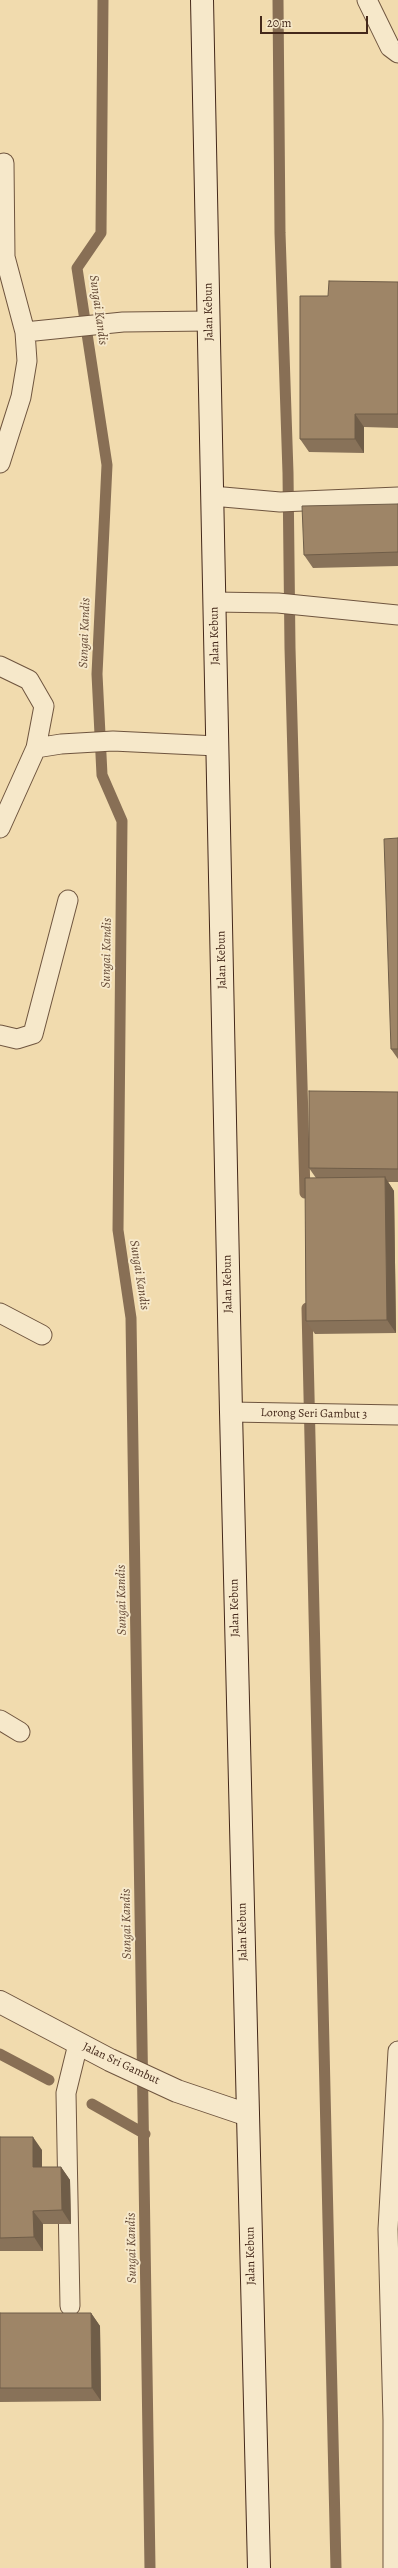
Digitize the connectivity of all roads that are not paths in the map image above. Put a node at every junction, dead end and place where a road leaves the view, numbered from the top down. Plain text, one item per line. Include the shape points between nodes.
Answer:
1 (202, 0) edge
2 (366, 0) edge
3 (398, 53) edge
4 (4, 163) dead end
5 (209, 321) junction
6 (25, 332) junction
7 (0, 463) edge
8 (212, 496) junction
9 (398, 497) edge
10 (214, 602) junction
11 (398, 615) edge
12 (0, 666) edge
13 (217, 746) junction
14 (36, 748) junction
15 (0, 828) edge
16 (68, 900) dead end
17 (0, 1035) edge
18 (0, 1313) edge
19 (42, 1335) dead end
20 (231, 1412) junction
21 (398, 1415) edge
22 (0, 1720) edge
23 (20, 1732) dead end
24 (0, 2002) edge
25 (78, 2044) junction
26 (398, 2051) edge
27 (248, 2115) junction
28 (70, 2306) dead end
29 (258, 2568) edge
30 (393, 2568) edge

1 - 5 main road, Jalan Kebun
2 - 3 lane via 390,47
4 - 6 lane via 5,257
5 - 6 lane via 123,322
5 - 8 main road, Jalan Kebun
6 - 7 lane via 27,360 21,396
8 - 9 lane via 280,502
8 - 10 main road, Jalan Kebun
10 - 11 lane via 278,603
10 - 13 main road, Jalan Kebun
12 - 14 lane via 29,680 44,706
13 - 14 lane via 113,740
13 - 20 main road, Jalan Kebun
14 - 15 lane
16 - 17 lane via 33,1034 17,1039
18 - 19 lane
20 - 21 lane, Lorong Seri Gambut 3
20 - 27 main road, Jalan Kebun
22 - 23 lane
24 - 25 main road, Jalan Sri Gambut
25 - 27 main road, Jalan Sri Gambut via 177,2090
25 - 28 lane via 66,2093
26 - 30 lane via 388,2229 393,2420
27 - 29 main road, Jalan Kebun

